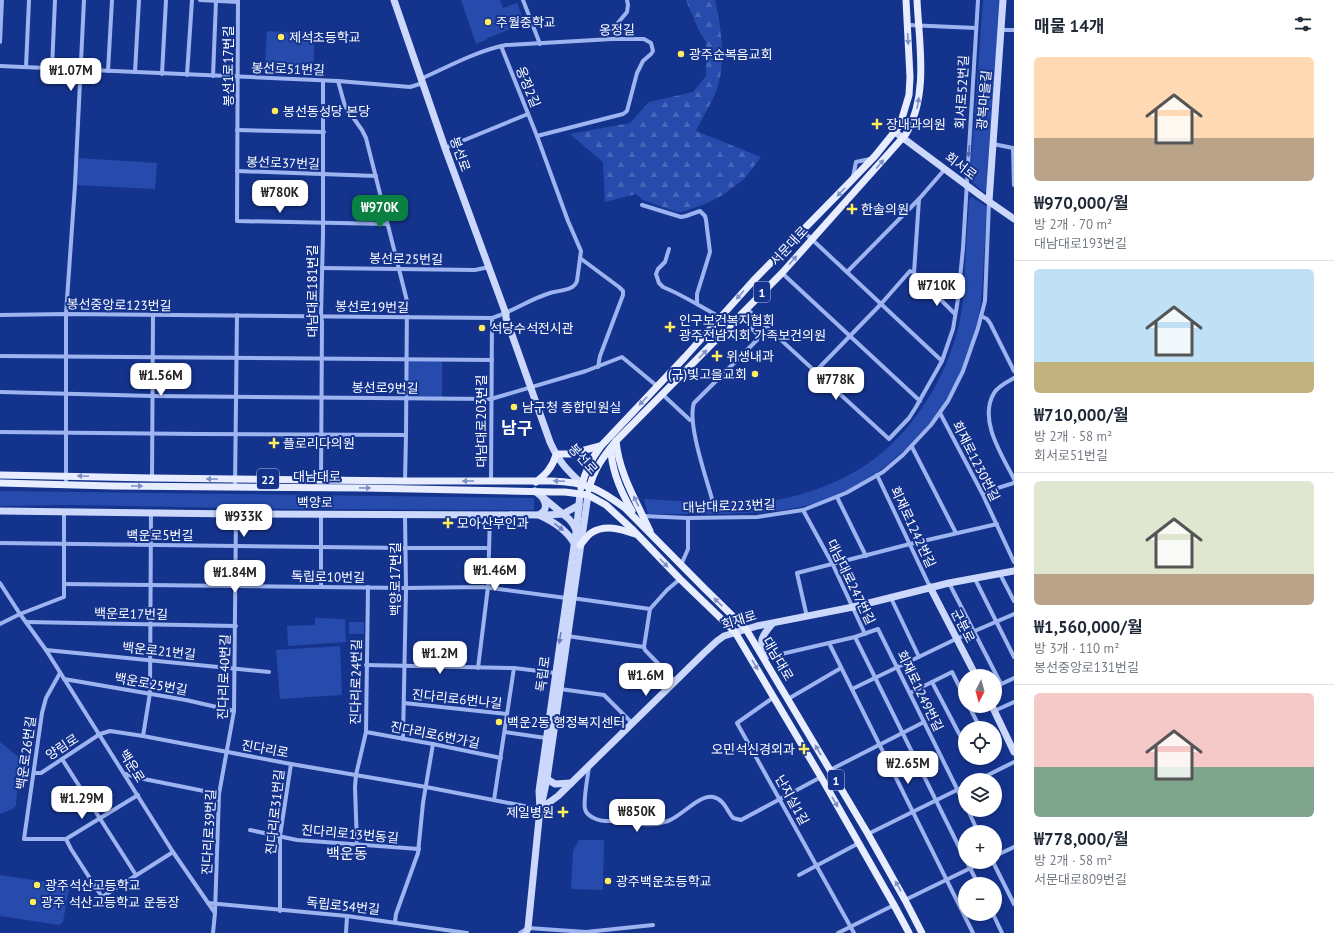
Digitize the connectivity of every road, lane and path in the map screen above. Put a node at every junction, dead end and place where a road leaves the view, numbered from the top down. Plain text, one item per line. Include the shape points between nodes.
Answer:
1 (2, 0) edge
2 (29, 0) edge
3 (56, 0) edge
4 (84, 0) edge
5 (112, 0) edge
6 (139, 0) edge
7 (166, 0) edge
8 (192, 0) edge
9 (200, 0) edge
10 (394, 0) edge
11 (523, 0) edge
12 (627, 0) edge
13 (906, 0) edge
14 (917, 0) edge
15 (978, 0) edge
16 (1003, 0) edge
17 (216, 1) edge
18 (238, 1) edge
19 (1, 11) edge
20 (908, 25) junction
21 (918, 25) junction
22 (976, 28) junction
23 (1001, 30) junction
24 (1014, 30) edge
25 (615, 40) junction
26 (0, 42) edge
27 (540, 44) junction
28 (501, 46) junction
29 (0, 66) edge
30 (26, 67) junction
31 (52, 68) junction
32 (80, 70) junction
33 (108, 71) junction
34 (135, 72) junction
35 (162, 74) junction
36 (187, 75) junction
37 (213, 76) junction
38 (238, 78) junction
39 (323, 81) junction
40 (338, 81) junction
41 (422, 81) junction
42 (528, 114) junction
43 (237, 130) junction
44 (324, 132) junction
45 (895, 132) junction
46 (537, 136) junction
47 (903, 138) junction
48 (992, 144) junction
49 (445, 148) junction
50 (1013, 148) edge
51 (945, 168) junction
52 (237, 171) junction
53 (323, 174) junction
54 (376, 176) junction
55 (1014, 180) edge
56 (966, 184) junction
57 (1014, 185) edge
58 (919, 199) junction
59 (989, 201) junction
60 (642, 205) dead end
61 (1014, 219) edge
62 (323, 223) junction
63 (387, 224) junction
64 (803, 231) junction
65 (812, 239) junction
66 (669, 249) dead end
67 (580, 258) junction
68 (489, 267) junction
69 (322, 268) junction
70 (399, 269) junction
71 (847, 272) junction
72 (782, 273) junction
73 (914, 273) junction
74 (697, 303) junction
75 (881, 304) junction
76 (746, 308) junction
77 (66, 314) junction
78 (506, 314) junction
79 (955, 314) junction
80 (0, 315) edge
81 (153, 315) junction
82 (237, 315) junction
83 (738, 315) junction
84 (321, 316) junction
85 (981, 316) junction
86 (720, 317) junction
87 (408, 318) junction
88 (492, 318) junction
89 (850, 336) junction
90 (66, 355) junction
91 (0, 356) edge
92 (154, 357) junction
93 (237, 358) junction
94 (322, 358) junction
95 (408, 359) junction
96 (492, 360) junction
97 (942, 361) junction
98 (598, 367) junction
99 (816, 371) junction
100 (1014, 371) edge
101 (1014, 378) edge
102 (657, 386) junction
103 (533, 388) junction
104 (0, 392) edge
105 (65, 394) junction
106 (662, 394) junction
107 (153, 396) junction
108 (236, 397) junction
109 (322, 398) junction
110 (407, 398) junction
111 (492, 399) junction
112 (920, 401) junction
113 (940, 413) junction
114 (692, 420) junction
115 (0, 432) edge
116 (65, 433) junction
117 (152, 434) junction
118 (236, 434) junction
119 (321, 434) junction
120 (406, 435) junction
121 (616, 441) junction
122 (601, 446) junction
123 (912, 447) junction
124 (611, 448) junction
125 (558, 455) junction
126 (0, 475) edge
127 (877, 475) junction
128 (66, 476) junction
129 (152, 478) junction
130 (236, 479) junction
131 (1014, 479) edge
132 (321, 480) junction
133 (406, 481) junction
134 (583, 481) junction
135 (491, 482) junction
136 (536, 482) junction
137 (0, 483) edge
138 (1014, 483) edge
139 (66, 485) junction
140 (590, 486) junction
141 (235, 487) junction
142 (538, 493) junction
143 (982, 493) junction
144 (580, 494) junction
145 (588, 495) junction
146 (837, 497) junction
147 (712, 499) dead end
148 (579, 505) junction
149 (804, 510) junction
150 (0, 511) edge
151 (64, 512) junction
152 (151, 513) junction
153 (236, 514) junction
154 (321, 514) junction
155 (563, 514) junction
156 (405, 515) junction
157 (490, 515) junction
158 (539, 515) junction
159 (643, 516) junction
160 (688, 518) junction
161 (639, 523) junction
162 (997, 524) junction
163 (576, 530) junction
164 (956, 533) junction
165 (637, 534) junction
166 (652, 536) junction
167 (0, 543) edge
168 (64, 544) junction
169 (577, 544) junction
170 (910, 544) junction
171 (151, 545) junction
172 (236, 545) junction
173 (321, 547) junction
174 (405, 548) junction
175 (489, 548) junction
176 (866, 556) junction
177 (1014, 562) edge
178 (833, 565) junction
179 (681, 566) junction
180 (1014, 571) edge
181 (1000, 574) junction
182 (680, 579) junction
183 (975, 579) junction
184 (0, 583) edge
185 (949, 583) junction
186 (64, 584) junction
187 (151, 585) junction
188 (236, 586) junction
189 (321, 587) junction
190 (368, 587) junction
191 (488, 587) junction
192 (930, 587) junction
193 (406, 588) junction
194 (569, 598) junction
195 (891, 598) junction
196 (1014, 601) edge
197 (853, 607) junction
198 (650, 609) junction
199 (20, 614) junction
200 (1014, 614) edge
201 (807, 617) junction
202 (26, 622) junction
203 (997, 622) junction
204 (0, 624) edge
205 (772, 624) junction
206 (151, 625) junction
207 (236, 626) junction
208 (746, 629) junction
209 (975, 631) junction
210 (735, 632) junction
211 (865, 634) junction
212 (567, 636) junction
213 (855, 637) junction
214 (956, 640) junction
215 (829, 643) junction
216 (644, 647) junction
217 (46, 650) junction
218 (919, 657) junction
219 (1014, 657) edge
220 (764, 658) junction
221 (151, 660) junction
222 (366, 665) junction
223 (405, 666) junction
224 (478, 668) junction
225 (514, 668) junction
226 (841, 668) junction
227 (897, 668) junction
228 (235, 669) junction
229 (972, 669) edge
230 (994, 669) edge
231 (269, 672) dead end
232 (60, 673) junction
233 (555, 673) junction
234 (876, 678) junction
235 (1014, 678) edge
236 (64, 679) junction
237 (676, 682) junction
238 (932, 682) junction
239 (958, 684) edge
240 (1002, 684) edge
241 (559, 689) junction
242 (852, 690) junction
243 (150, 693) junction
244 (910, 693) junction
245 (774, 697) junction
246 (788, 699) junction
247 (1014, 702) edge
248 (404, 703) junction
249 (1002, 706) edge
250 (234, 711) junction
251 (995, 713) edge
252 (507, 714) junction
253 (924, 722) junction
254 (632, 723) junction
255 (366, 732) junction
256 (505, 732) junction
257 (958, 732) edge
258 (903, 733) junction
259 (100, 734) junction
260 (143, 736) junction
261 (546, 738) junction
262 (403, 739) junction
263 (433, 744) junction
264 (880, 745) junction
265 (227, 752) junction
266 (1014, 752) edge
267 (501, 758) junction
268 (62, 759) junction
269 (1014, 762) edge
270 (291, 764) junction
271 (589, 766) junction
272 (830, 771) junction
273 (34, 773) junction
274 (992, 773) edge
275 (125, 774) junction
276 (356, 775) junction
277 (821, 777) junction
278 (546, 779) junction
279 (571, 783) junction
280 (426, 787) junction
281 (958, 790) joint
282 (219, 794) junction
283 (138, 795) junction
284 (780, 799) junction
285 (494, 800) junction
286 (936, 800) junction
287 (540, 809) junction
288 (913, 812) junction
289 (100, 818) junction
290 (250, 830) dead end
291 (868, 834) junction
292 (280, 836) junction
293 (66, 839) junction
294 (859, 843) junction
295 (958, 844) edge
296 (357, 845) junction
297 (1014, 847) edge
298 (419, 849) junction
299 (173, 852) junction
300 (1002, 853) edge
301 (817, 866) junction
302 (968, 869) edge
303 (996, 869) edge
304 (136, 875) junction
305 (799, 875) dead end
306 (946, 880) junction
307 (905, 900) junction
308 (208, 904) junction
309 (216, 904) junction
310 (1014, 904) edge
311 (894, 905) junction
312 (280, 910) junction
313 (215, 913) junction
314 (347, 916) junction
315 (996, 921) edge
316 (395, 922) junction
317 (653, 925) dead end
318 (851, 926) junction
319 (529, 931) edge
320 (213, 933) edge
321 (346, 933) edge
322 (467, 933) edge
323 (520, 933) edge
324 (838, 933) edge
325 (854, 933) edge
326 (908, 933) edge
327 (922, 933) edge
328 (973, 933) edge
329 (1002, 933) edge

1 - 19 street
2 - 30 street
3 - 31 street
4 - 32 street
5 - 33 street
6 - 34 street
7 - 35 street
8 - 36 street
9 - 17 street, 봉선1로17번길
10 - 41 main road, 봉선로
11 - 27 street
12 - 25 street via 627,12 617,24
13 - 20 main road, 서문대로 / 1
14 - 21 main road, 서문대로 / 1
15 - 22 street, 회서로52번길
16 - 23 main road, 광복마을길
17 - 18 street, 봉선1로17번길
17 - 37 street
18 - 38 street, 봉선1로17번길
19 - 26 street
20 - 21 street
20 -> 45 main road, 서문대로 / 1 via 909,95 900,125
21 - 22 street
47 -> 21 main road, 서문대로 / 1 via 914,118 919,96
22 -> 56 street, 회서로52번길
23 - 24 street
23 - 48 main road, 광복마을길
25 - 27 street, 옹정길
25 - 46 street, 옹정길 via 644,39 651,43 652,47 637,73 626,111 618,116
27 - 28 street, 옹정길
28 - 41 street, 옹정길 via 461,61
28 - 42 street, 옹정2길
29 - 30 street, 봉선로51번길
30 - 31 street, 봉선로51번길
31 - 32 street, 봉선로51번길
32 - 33 street, 봉선로51번길
32 - 77 street
33 - 34 street, 봉선로51번길
34 - 35 street, 봉선로51번길
35 - 36 street, 봉선로51번길
36 - 37 street, 봉선로51번길
37 - 38 street, 봉선로51번길
38 - 39 street, 봉선로51번길
38 - 43 street, 봉선1로17번길
39 - 40 street, 봉선로51번길
39 - 44 street, 대남대로181번길
40 - 41 street, 봉선로51번길 via 410,87
40 - 54 street, 봉선로51번길 via 345,106 366,138
41 - 49 main road, 봉선로
42 - 46 street, 옹정2길
42 - 49 street
43 - 44 street
43 - 52 street, 봉선1로17번길
44 - 53 street, 대남대로181번길
45 - 47 main road, 회서로
45 -> 64 main road, 서문대로 / 1
46 - 67 street, 옹정2길 via 581,251
47 - 51 main road, 회서로
65 -> 47 main road, 서문대로 / 1
48 - 50 street
48 - 59 main road, 광복마을길
49 - 68 main road, 봉선로
50 - 55 street
51 - 56 main road, 회서로
51 - 58 street
52 - 53 street, 봉선로37번길
52 - 62 street, 봉선1로17번길 via 237,221
53 - 54 street, 봉선로37번길
53 - 62 street, 대남대로181번길
54 - 63 street, 봉선로51번길
55 - 57 street
56 - 59 main road, 회서로
56 - 79 street, 회서로52번길 via 963,248
58 - 71 street
58 - 73 street
59 - 61 main road, 회서로
59 - 85 street, 대남대로223번길 via 985,302
60 - 74 street via 675,216 686,216 700,211 705,216 710,252 697,294
62 - 63 street
62 - 69 street, 대남대로181번길
63 - 70 street, 봉선로51번길
64 - 65 street
64 -> 86 main road, 서문대로 / 1 via 771,261
65 - 71 street
72 -> 65 main road, 서문대로 / 1
66 - 74 street via 665,262 657,271 659,282 663,287
67 - 78 street, 봉선로19번길 via 576,285 543,295
67 - 98 street via 619,287 623,295
68 - 70 street, 봉선로25번길 via 481,270
68 - 78 main road, 봉선로
69 - 70 street, 봉선로25번길
69 - 84 street, 대남대로181번길
70 - 87 street, 봉선로51번길 via 407,301
71 - 75 street
72 - 76 main road, 서문대로 / 1
72 - 89 street
73 - 75 street via 910,271
73 - 79 street
74 - 86 street
75 - 89 street
75 - 97 street
76 - 83 main road, 서문대로 / 1
76 - 99 street
77 - 80 street, 봉선중앙로123번길
77 - 81 street, 봉선중앙로123번길
77 - 90 street
78 - 88 street, 봉선로19번길
78 - 103 main road, 봉선로
79 - 97 street, 회서로52번길
81 - 82 street, 봉선중앙로123번길
81 - 92 street
82 - 84 street, 봉선로19번길
82 - 93 street
106 -> 83 main road, 서문대로 / 1
83 - 114 street via 758,335 757,340 694,403
84 - 87 street, 봉선로19번길
84 - 94 street, 대남대로181번길
85 - 100 street via 990,323
85 - 113 street, 대남대로223번길 via 963,371
86 - 102 main road, 서문대로 / 1
87 - 88 street, 봉선로19번길
87 - 95 street, 봉선로51번길
88 - 96 street, 대남대로203번길
89 - 99 street
89 - 112 street
90 - 91 street
90 - 92 street
90 - 105 street
92 - 93 street
92 - 107 street
93 - 94 street
93 - 108 street
94 - 95 street, 대남대로203번길
94 - 109 street, 대남대로181번길
95 - 96 street, 대남대로203번길
95 - 110 street, 봉선로51번길
96 - 111 street, 대남대로203번길
97 - 112 street, 회서로52번길
98 - 102 street, 봉선로9번길 via 622,357
98 - 103 street, 봉선로9번길
99 - 112 street, 회서로52번길 via 889,439 909,418
101 - 131 street via 995,391 989,415 996,441
102 -> 122 main road, 서문대로 / 1
103 - 111 street, 봉선로9번길
103 - 125 main road, 봉선로
104 - 105 street, 봉선로9번길
105 - 107 street, 봉선로9번길
105 - 116 street
106 - 114 street
106 - 121 main road, 서문대로 / 1
107 - 108 street, 봉선로9번길
107 - 117 street
108 - 109 street, 봉선로9번길
108 - 118 street
109 - 110 street, 봉선로9번길
109 - 119 street, 대남대로181번길
110 - 111 street, 봉선로9번길
110 - 120 street, 봉선로51번길
111 - 135 street, 대남대로203번길
113 - 123 street, 대남대로223번길
113 - 143 street, 회재로1230번길
114 - 147 street
115 - 116 street
116 - 117 street
116 - 128 street
117 - 118 street
117 - 129 street
118 - 119 street
118 - 130 street
119 - 120 street
119 - 132 street, 대남대로181번길
120 - 133 street, 봉선로51번길
121 - 124 main road, 서문대로 / 1
159 -> 121 main road via 623,474 617,456
122 - 125 main road
122 - 134 main road, 서문대로 / 1 via 591,459
123 - 127 street, 대남대로223번길
123 - 164 street
124 - 140 main road, 서문대로 / 1 via 599,463
124 - 161 main road via 616,478
125 - 134 main road, 봉선로
125 - 136 main road via 546,474
126 - 128 main road, 대남대로 / 22
127 - 146 street, 대남대로223번길
127 - 170 street, 회재로1242번길
129 -> 128 main road, 대남대로 / 22
128 - 139 street
130 -> 129 main road, 대남대로 / 22
130 - 132 main road, 대남대로 / 22
130 - 141 street
132 - 133 main road, 대남대로 / 22
135 -> 133 main road, 대남대로 / 22
134 -> 136 main road, 대남대로
134 - 140 main road, 대남대로
134 - 144 main road, 서문대로 / 1
135 - 136 main road, 대남대로 / 22
136 - 142 main road via 542,484 542,489
137 - 139 main road, 대남대로 / 22
138 - 143 street
139 -> 141 main road, 대남대로 / 22
140 - 145 main road, 서문대로 / 1
140 - 161 main road, 대남대로 via 616,501
141 -> 142 main road, 대남대로 / 22
142 - 144 main road, 대남대로 / 22
142 - 155 main road
142 - 158 main road via 546,508
143 - 162 street, 회재로1230번길
144 - 145 main road, 대남대로 / 1
144 - 148 main road, 독립로
145 - 165 main road, 대남대로 / 1 via 606,505
145 - 169 main road, 독립로
146 - 149 street, 대남대로223번길
146 - 176 street
148 - 155 main road, 백양로
148 - 163 main road, 독립로
149 - 160 street, 대남대로223번길 via 766,517
149 - 178 street, 대남대로247번길
150 - 151 main road, 백양로
151 - 152 main road, 백양로
151 - 168 street
152 - 153 main road, 백양로
152 - 171 street
153 - 154 main road, 백양로
153 - 172 street, 진다리로40번길
154 - 156 main road, 백양로
154 - 173 street
155 - 158 main road, 백양로
155 - 163 main road
156 - 157 main road, 백양로
156 - 174 street, 백양로17번길
157 - 158 main road, 백양로
157 - 175 street
158 -> 169 main road via 561,529
159 - 160 street, 대남대로223번길
159 - 166 main road
160 - 179 street via 688,549
161 - 166 main road, 대남대로 / 1
162 - 164 street
162 - 177 street, 회재로1230번길
163 - 169 main road, 독립로
164 - 170 street
165 - 169 main road via 619,528 603,529 591,533
165 -> 182 main road, 대남대로 / 1
166 - 179 main road, 대남대로 / 1
167 - 168 street, 백운로5번길
168 - 171 street, 백운로5번길
168 - 186 street
169 - 194 main road, 독립로
170 - 176 street
170 - 192 street, 회재로1242번길
171 - 172 street, 백운로5번길
171 - 187 street
172 - 173 street, 백운로5번길
172 - 188 street, 진다리로40번길
173 - 174 street, 백운로5번길
173 - 189 street
174 - 175 street, 백운로5번길
174 - 193 street, 백양로17번길
175 - 191 street
176 - 178 street
178 - 197 street, 대남대로247번길
178 - 201 street via 797,573
208 -> 179 main road, 대남대로 / 1
180 - 181 main road, 회재로
181 - 183 main road, 회재로
181 - 196 street
182 - 198 street
182 - 210 main road, 대남대로 / 1
183 - 185 main road, 회재로
183 - 203 street
184 - 199 street, 백운로
185 - 192 main road, 회재로
185 - 209 street
186 - 187 street, 독립로10번길
186 - 199 street via 64,597
187 - 188 street, 독립로10번길
187 - 206 street
188 - 189 street, 독립로10번길
188 - 207 street, 진다리로40번길
189 - 190 street, 독립로10번길
190 - 193 street, 독립로10번길
190 - 222 street, 진다리로24번길
191 - 193 street, 독립로10번길
191 - 194 street, 독립로10번길
191 - 224 street
192 - 195 main road, 회재로
192 - 214 main road, 군분로
193 - 223 street, 백양로17번길
194 - 198 street
194 - 212 main road, 독립로
194 -> 233 main road, 독립로
195 - 197 main road, 회재로
195 - 218 street
197 - 201 main road, 회재로
197 - 211 street, 대남대로247번길
198 - 216 street
199 - 202 street, 백운로
199 - 204 street
200 - 203 street
201 - 205 main road, 회재로
202 - 206 street, 백운로17번길
202 - 217 street, 백운로
203 - 209 street
203 - 219 street
205 - 208 main road, 회재로
205 - 220 main road via 762,636
206 - 207 street, 백운로17번길
206 - 221 street
207 - 228 street, 진다리로40번길
208 - 210 main road, 회재로
208 - 220 main road, 대남대로 / 1
209 - 214 street
209 - 230 street
210 - 237 main road, 회재로 via 717,641
210 -> 245 main road, 대남대로 / 1
211 - 213 street, 대남대로247번길
211 - 227 street, 회재로1249번길 via 878,629
212 - 216 street
212 - 241 main road, 독립로
213 - 215 street, 대남대로247번길
213 - 234 street
214 - 218 street
214 - 229 main road, 군분로
215 - 220 street, 대남대로247번길
215 - 226 street
216 - 237 street
217 - 221 street, 백운로21번길
217 - 232 street, 백운로
218 - 227 street
220 - 246 main road, 대남대로 / 1
221 - 228 street, 백운로21번길
221 - 243 street
222 - 223 street
222 - 255 street, 진다리로24번길
223 - 224 street
223 - 248 street, 백양로17번길
224 - 225 street
225 - 233 street
225 - 252 street
226 - 242 street
226 - 246 street
227 - 234 street
227 - 244 street, 회재로1249번길
228 - 231 street, 백운로21번길
228 - 250 street, 진다리로40번길
232 - 236 street, 백운로
232 - 273 street, 백운로26번길 via 46,698 42,713
233 - 261 main road, 독립로
234 - 242 street
234 - 258 street
235 - 240 street
236 - 243 street, 백운로25번길
236 - 259 street, 백운로
237 - 254 main road, 회재로
238 - 239 street via 952,672
238 - 244 street
238 - 257 street
241 - 254 street via 604,695
241 - 278 main road, 독립로
242 - 264 street
243 - 250 street, 백운로25번길
243 - 260 street
244 - 253 street, 회재로1249번길
245 - 277 main road, 대남대로 / 1
245 - 284 street, 난지실1길 via 737,723
272 -> 246 main road, 대남대로 / 1
247 - 249 street
248 - 252 street, 진다리로6번나길
248 - 262 street, 백양로17번길
250 - 265 street, 진다리로40번길
251 - 266 main road
252 - 256 street
253 - 258 street
253 - 281 street, 회재로1249번길
254 - 271 main road, 회재로
255 - 262 street, 진다리로6번가길
255 - 276 street, 진다리로24번길
256 - 261 street
256 - 267 street
258 - 264 street
258 - 286 street
259 - 260 street, 진다리로 via 110,731
259 - 268 street, 양림로
259 - 275 street, 백운로
260 - 265 street, 진다리로
261 - 287 main road, 독립로 via 539,791
262 - 263 street, 진다리로6번가길
263 - 267 street, 진다리로6번가길
263 - 280 street
264 - 272 street
264 - 288 street
265 - 270 street, 진다리로
265 - 282 street, 진다리로39번길
267 - 285 street
268 - 273 street, 양림로 via 41,773
268 - 289 street
269 - 274 street
270 - 276 street, 진다리로
270 - 292 street, 진다리로31번길
271 - 279 main road, 회재로
271 - 284 street via 585,807 588,814 596,819 641,825 657,824 669,821 700,799 707,797 719,799 731,816 742,820
272 - 291 main road, 대남대로 / 1
273 - 293 street, 백운로26번길 via 24,839
275 - 282 street
275 - 283 street, 백운로
276 - 280 street, 진다리로
276 - 296 street, 진다리로24번길
277 - 284 street
277 -> 294 main road, 대남대로 / 1
278 - 279 main road via 555,784
278 - 287 main road, 독립로
279 - 287 main road, 회재로
280 - 285 street, 진다리로
280 - 298 street
281 - 286 street
282 - 309 street, 진다리로39번길
283 - 289 street
283 - 299 street, 백운로
284 - 301 street, 난지실1길
285 - 287 street, 진다리로
286 - 288 street
286 - 295 street
287 - 319 main road, 독립로
288 - 291 street
288 - 306 street
289 - 293 street
289 - 304 street
290 - 292 street, 진다리로13번동길
307 -> 291 main road, 대남대로 / 1
292 - 296 street, 진다리로13번동길
292 - 312 street, 진다리로31번길
293 - 304 street via 102,897
294 - 301 street
294 - 311 main road, 대남대로 / 1
296 - 298 street, 진다리로13번동길
297 - 300 street
298 - 316 street
299 - 304 street
299 - 308 street, 백운로
301 - 305 street
301 - 318 street, 난지실1길
302 - 306 street
303 - 310 street
306 - 307 street
306 - 328 street
307 - 327 main road, 대남대로 / 1
308 - 309 street, 독립로54번길
308 - 313 street, 백운로
309 - 312 street, 독립로54번길
309 - 313 street, 진다리로39번길
311 - 318 street
311 - 326 main road, 대남대로 / 1
312 - 314 street, 독립로54번길
313 - 320 street
314 - 316 street, 독립로54번길
314 - 321 street
315 - 329 street
316 - 322 street, 독립로54번길
317 - 319 street via 586,932
318 - 324 street
318 - 325 street, 난지실1길
319 - 323 street

